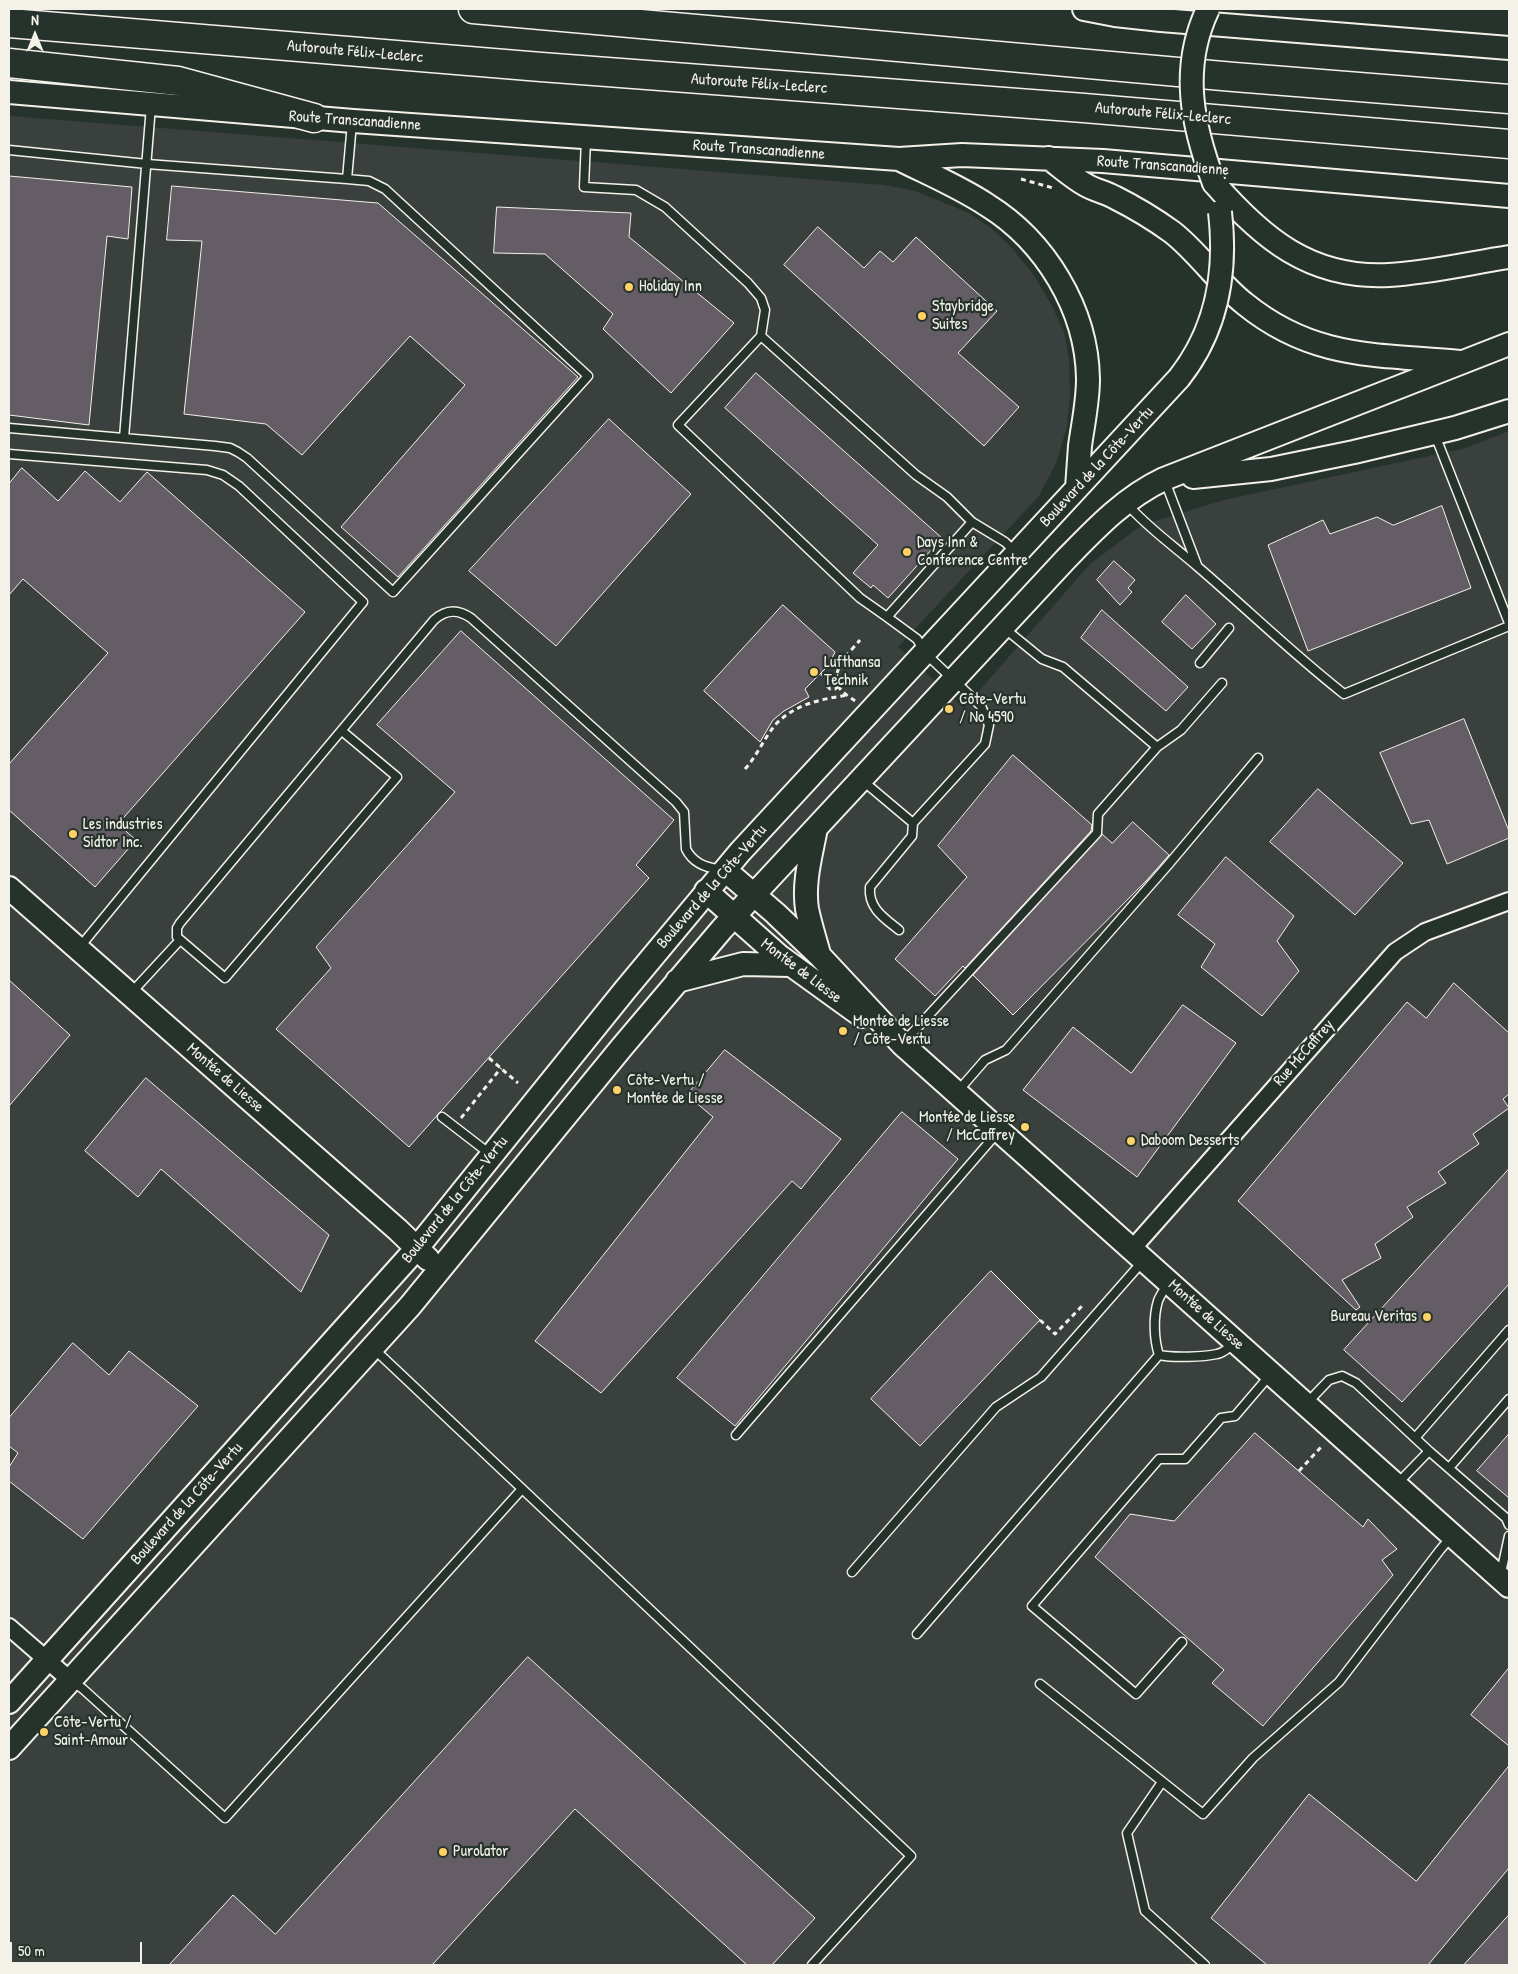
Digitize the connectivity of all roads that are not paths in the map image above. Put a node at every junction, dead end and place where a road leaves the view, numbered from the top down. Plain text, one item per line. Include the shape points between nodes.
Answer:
1 (473, 9) edge
2 (1084, 9) edge
3 (1208, 9) edge
4 (9, 23) edge
5 (1509, 48) edge
6 (9, 63) edge
7 (9, 92) edge
8 (1509, 99) edge
9 (151, 104) junction
10 (314, 118) junction
11 (352, 121) junction
12 (586, 138) junction
13 (1509, 144) edge
14 (9, 150) edge
15 (1049, 158) junction
16 (898, 159) junction
17 (147, 164) junction
18 (347, 179) junction
19 (1214, 183) junction
20 (1509, 196) edge
21 (1509, 257) edge
22 (762, 336) junction
23 (1509, 344) edge
24 (1463, 363) junction
25 (1509, 411) edge
26 (9, 428) edge
27 (1434, 434) junction
28 (124, 438) junction
29 (9, 454) edge
30 (1164, 479) junction
31 (1077, 488) junction
32 (1125, 502) junction
33 (972, 522) junction
34 (1017, 553) junction
35 (1198, 567) junction
36 (887, 617) junction
37 (1509, 624) edge
38 (1003, 627) junction
39 (1229, 628) dead end
40 (925, 653) junction
41 (1200, 664) dead end
42 (954, 679) junction
43 (1222, 684) dead end
44 (342, 731) junction
45 (1157, 747) junction
46 (1258, 758) dead end
47 (861, 780) junction
48 (913, 823) junction
49 (816, 828) junction
50 (709, 878) junction
51 (9, 888) edge
52 (754, 894) junction
53 (1509, 901) edge
54 (733, 917) junction
55 (898, 930) dead end
56 (180, 940) junction
57 (78, 949) junction
58 (819, 955) junction
59 (790, 965) junction
60 (676, 981) junction
61 (130, 995) junction
62 (902, 1044) junction
63 (957, 1092) junction
64 (442, 1117) dead end
65 (999, 1130) junction
66 (492, 1156) junction
67 (417, 1248) junction
68 (1138, 1254) junction
69 (439, 1270) junction
70 (1169, 1282) junction
71 (1509, 1330) edge
72 (1235, 1342) junction
73 (371, 1347) junction
74 (1159, 1356) junction
75 (1271, 1373) junction
76 (1509, 1399) edge
77 (1306, 1405) junction
78 (736, 1435) dead end
79 (1415, 1438) junction
80 (1429, 1450) junction
81 (1449, 1468) junction
82 (1396, 1485) junction
83 (522, 1489) junction
84 (1509, 1525) edge
85 (1453, 1536) junction
86 (1509, 1536) edge
87 (852, 1572) dead end
88 (1505, 1582) edge
89 (9, 1627) edge
90 (917, 1634) dead end
91 (1182, 1642) dead end
92 (46, 1660) junction
93 (70, 1680) junction
94 (1040, 1684) dead end
95 (9, 1702) edge
96 (9, 1748) edge
97 (1162, 1782) junction
98 (812, 1965) edge
99 (1205, 1965) edge

1 - 8 highway
2 - 5 street via 1162,20
3 - 19 street, Boulevard de la Côte-Vertu, bridge via 1195,47 1192,104 1199,140
4 - 13 highway, Autoroute Félix-Leclerc
6 - 10 highway via 178,81
7 - 9 street, Route Transcanadienne
9 - 10 street, Route Transcanadienne
9 - 17 lane
10 - 11 street, Route Transcanadienne
11 - 12 street, Route Transcanadienne
11 - 18 lane
12 - 16 street, Route Transcanadienne
12 - 22 lane via 584,187 636,190 664,207 761,298 765,310
14 - 17 lane
15 - 16 street, Route Transcanadienne via 962,155
15 - 20 street, Route Transcanadienne
15 - 24 street via 1086,186 1122,201 1172,233 1245,304 1288,332 1321,346 1356,354
16 - 31 street via 971,195 1007,219 1035,246 1056,274 1080,327 1088,376
17 - 18 lane
17 - 28 lane
18 - 28 lane via 369,181 385,189 588,376 393,592 238,452 216,446
19 - 21 street via 1268,238 1318,265 1366,275 1402,274
19 - 31 street, Boulevard de la Côte-Vertu, bridge via 1222,228 1222,258 1219,289 1207,333 1179,378
22 - 33 lane
22 - 36 lane via 678,425 860,598
23 - 24 street, Boulevard de la Côte-Vertu
24 - 30 street, Boulevard de la Côte-Vertu
25 - 27 street
26 - 28 lane
27 - 30 street via 1271,469
27 - 37 lane
29 - 57 lane via 207,470 223,475 239,486 363,602
30 - 32 street, Boulevard de la Côte-Vertu
30 - 35 lane
31 - 34 street, Boulevard de la Côte-Vertu
32 - 35 lane
32 - 38 street, Boulevard de la Côte-Vertu via 1070,554
33 - 34 lane
33 - 36 lane
34 - 40 street, Boulevard de la Côte-Vertu
35 - 37 lane via 1344,694
36 - 40 lane via 916,639
38 - 42 street, Boulevard de la Côte-Vertu
38 - 45 lane via 1042,659 1063,667
39 - 41 lane
40 - 42 lane
40 - 50 street, Boulevard de la Côte-Vertu
42 - 47 street, Boulevard de la Côte-Vertu
42 - 48 lane via 981,706 989,725 986,744
43 - 45 lane via 1181,730
44 - 50 lane via 434,620 446,612 460,612 681,807 686,849
44 - 56 lane via 180,923 176,934
44 - 56 lane via 397,777 225,978
45 - 62 lane via 1098,814 1097,833
46 - 63 lane via 1006,1050 985,1060
47 - 48 lane
47 - 49 street, Boulevard de la Côte-Vertu
48 - 55 lane via 912,836 870,887 869,895 878,913
49 - 52 street, Boulevard de la Côte-Vertu
49 - 58 street via 807,871 806,898
50 - 52 street, Montée de Liesse
50 - 54 street, Montée de Liesse
50 - 66 street, Boulevard de la Côte-Vertu
51 - 57 street, Montée de Liesse
52 - 54 street, Boulevard de la Côte-Vertu
52 - 58 street, Montée de Liesse
53 - 68 street, Rue McCaffrey via 1425,932 1395,952
54 - 59 street, Montée de Liesse
54 - 60 street, Boulevard de la Côte-Vertu
56 - 61 lane
57 - 61 street, Montée de Liesse
58 - 62 street, Montée de Liesse
59 - 60 street via 743,964
59 - 62 street, Montée de Liesse
60 - 69 street, Boulevard de la Côte-Vertu
61 - 67 street, Montée de Liesse
62 - 63 street, Montée de Liesse
63 - 65 street, Montée de Liesse
64 - 66 lane
65 - 68 street, Montée de Liesse
65 - 78 lane
66 - 67 street, Boulevard de la Côte-Vertu
67 - 69 street, Montée de Liesse
67 - 92 street, Boulevard de la Côte-Vertu
68 - 70 street, Montée de Liesse
68 - 87 lane via 1041,1377 996,1407
69 - 73 street, Boulevard de la Côte-Vertu
70 - 72 street, Montée de Liesse
70 - 74 lane via 1158,1299 1156,1309
71 - 79 lane
72 - 74 lane via 1217,1354
72 - 75 street, Montée de Liesse
73 - 83 lane
73 - 93 street, Boulevard de la Côte-Vertu
74 - 90 lane
75 - 77 street, Montée de Liesse
75 - 91 lane via 1235,1416 1221,1418 1186,1459 1158,1459 1032,1606 1136,1694
76 - 81 lane
77 - 79 lane via 1329,1380 1342,1376 1356,1383
77 - 82 street, Montée de Liesse
79 - 80 lane
80 - 81 lane
80 - 82 lane
81 - 84 lane via 1506,1518
82 - 85 street, Montée de Liesse
83 - 93 lane via 225,1818
83 - 98 lane via 910,1856
85 - 88 street, Montée de Liesse
85 - 97 lane via 1339,1682 1253,1758 1204,1814
86 - 88 lane
89 - 92 street
92 - 93 street
92 - 95 street, Boulevard de la Côte-Vertu
93 - 96 street, Boulevard de la Côte-Vertu
94 - 97 lane
97 - 99 lane via 1127,1833 1145,1911

